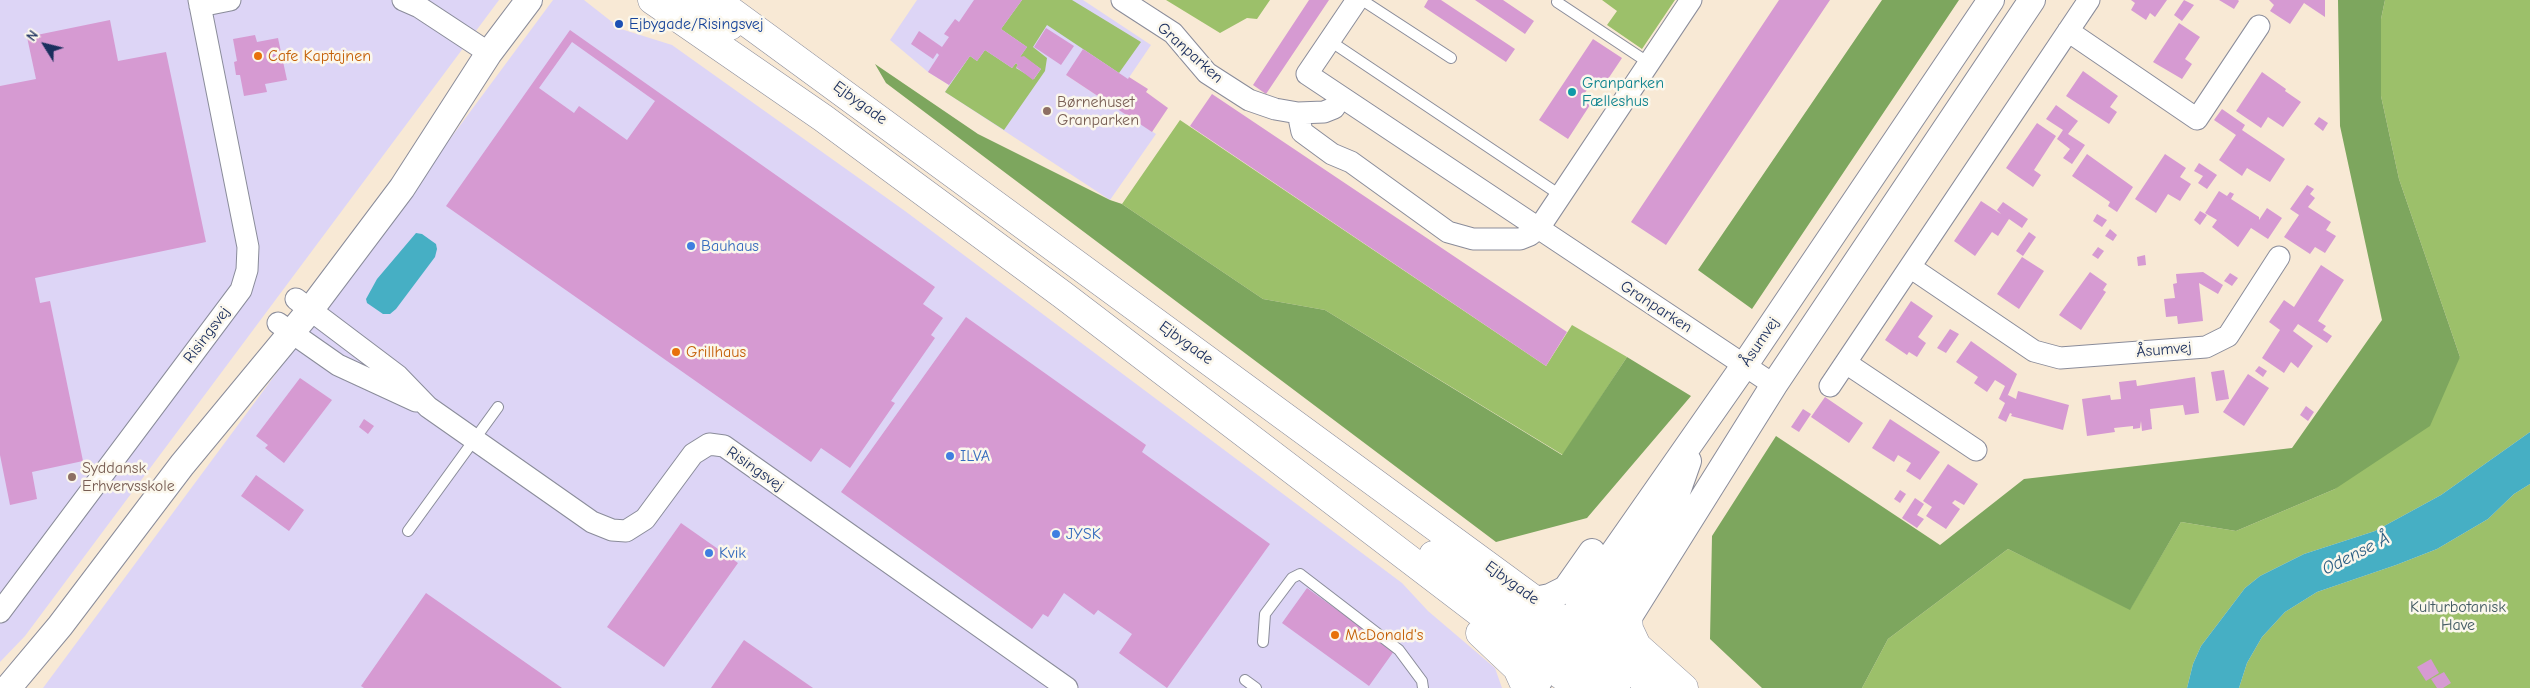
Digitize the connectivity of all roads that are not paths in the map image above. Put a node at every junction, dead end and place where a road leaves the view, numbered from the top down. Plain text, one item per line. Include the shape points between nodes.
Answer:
1 (230, 0) edge
2 (403, 0) edge
3 (529, 0) edge
4 (652, 0) edge
5 (687, 0) edge
6 (716, 0) edge
7 (1122, 0) edge
8 (1357, 0) edge
9 (1362, 0) edge
10 (1691, 0) edge
11 (1991, 0) edge
12 (2032, 0) edge
13 (2089, 0) edge
14 (1557, 2) dead end
15 (200, 3) edge
16 (2259, 26) dead end
17 (2068, 31) junction
18 (1330, 41) junction
19 (490, 54) junction
20 (795, 56) junction
21 (1451, 58) dead end
22 (1649, 63) junction
23 (1341, 97) junction
24 (1298, 113) junction
25 (1560, 195) junction
26 (1538, 228) junction
27 (2280, 257) dead end
28 (1910, 267) junction
29 (303, 304) junction
30 (285, 328) junction
31 (1846, 362) junction
32 (1744, 366) junction
33 (1774, 385) junction
34 (1830, 386) dead end
35 (428, 407) junction
36 (498, 407) dead end
37 (1698, 432) junction
38 (475, 440) junction
39 (1976, 450) dead end
40 (1277, 458) junction
41 (408, 531) dead end
42 (1424, 570) junction
43 (1535, 600) junction
44 (0, 612) edge
45 (1628, 618) junction
46 (1263, 642) dead end
47 (1576, 663) edge
48 (1245, 680) dead end
49 (8, 688) edge
50 (1067, 688) edge
51 (1256, 688) edge
52 (1423, 688) edge
53 (1526, 688) edge
54 (1535, 688) edge
55 (1616, 688) edge
56 (1655, 688) edge
57 (1684, 688) edge

1 - 15 street, Risingsvej
2 - 19 street
3 - 19 street
4 - 40 main road, Ejbygade via 823,118
5 - 20 main road via 708,15
6 - 20 main road, Ejbygade
7 - 24 street, Granparken via 1173,33 1207,73 1248,100
8 - 18 street, Granparken
9 - 21 lane
10 - 22 street
11 - 32 street, Åsumvej
12 - 33 street
13 - 17 street
14 - 22 lane
15 - 44 street, Risingsvej via 248,246 248,270 241,290
16 - 17 street via 2197,118
17 - 28 street
18 - 23 street, Granparken via 1307,74
18 - 25 lane
19 - 29 street via 402,188
20 - 43 main road, Ejbygade
22 - 25 street
23 - 24 street, Granparken via 1334,108 1324,112
23 - 26 street, Granparken
24 - 26 street via 1302,132 1332,154 1351,162 1448,232 1473,238 1520,239
25 - 26 street
26 - 32 street, Granparken
27 - 28 street, Åsumvej via 2228,336 2206,347 2060,358 2034,351
28 - 31 street
29 - 30 street
29 - 35 street, Risingsvej via 398,376
30 - 35 street, Risingsvej via 338,365
30 - 49 street via 60,626
31 - 34 street
31 - 39 street
32 - 33 street, Granparken
32 - 37 street, Åsumvej
33 - 45 street
35 - 38 street, Risingsvej
36 - 38 lane
37 - 43 street via 1632,498 1566,589
37 - 47 street via 1676,495
38 - 41 lane
38 - 50 street, Risingsvej via 592,522 612,530 626,531 645,519 693,454 709,444 724,446
40 - 42 main road, Ejbygade
40 - 47 main road via 1378,516
42 - 47 main road, Ejbygade
42 - 53 main road via 1467,621 1516,668
43 - 47 main road, Ejbygade
45 - 47 street
45 - 57 main road via 1637,646
46 - 52 lane via 1265,614 1292,578 1300,574 1399,650 1422,681
47 - 54 street
47 - 55 main road
47 - 56 main road, Ejbygade
48 - 51 lane

